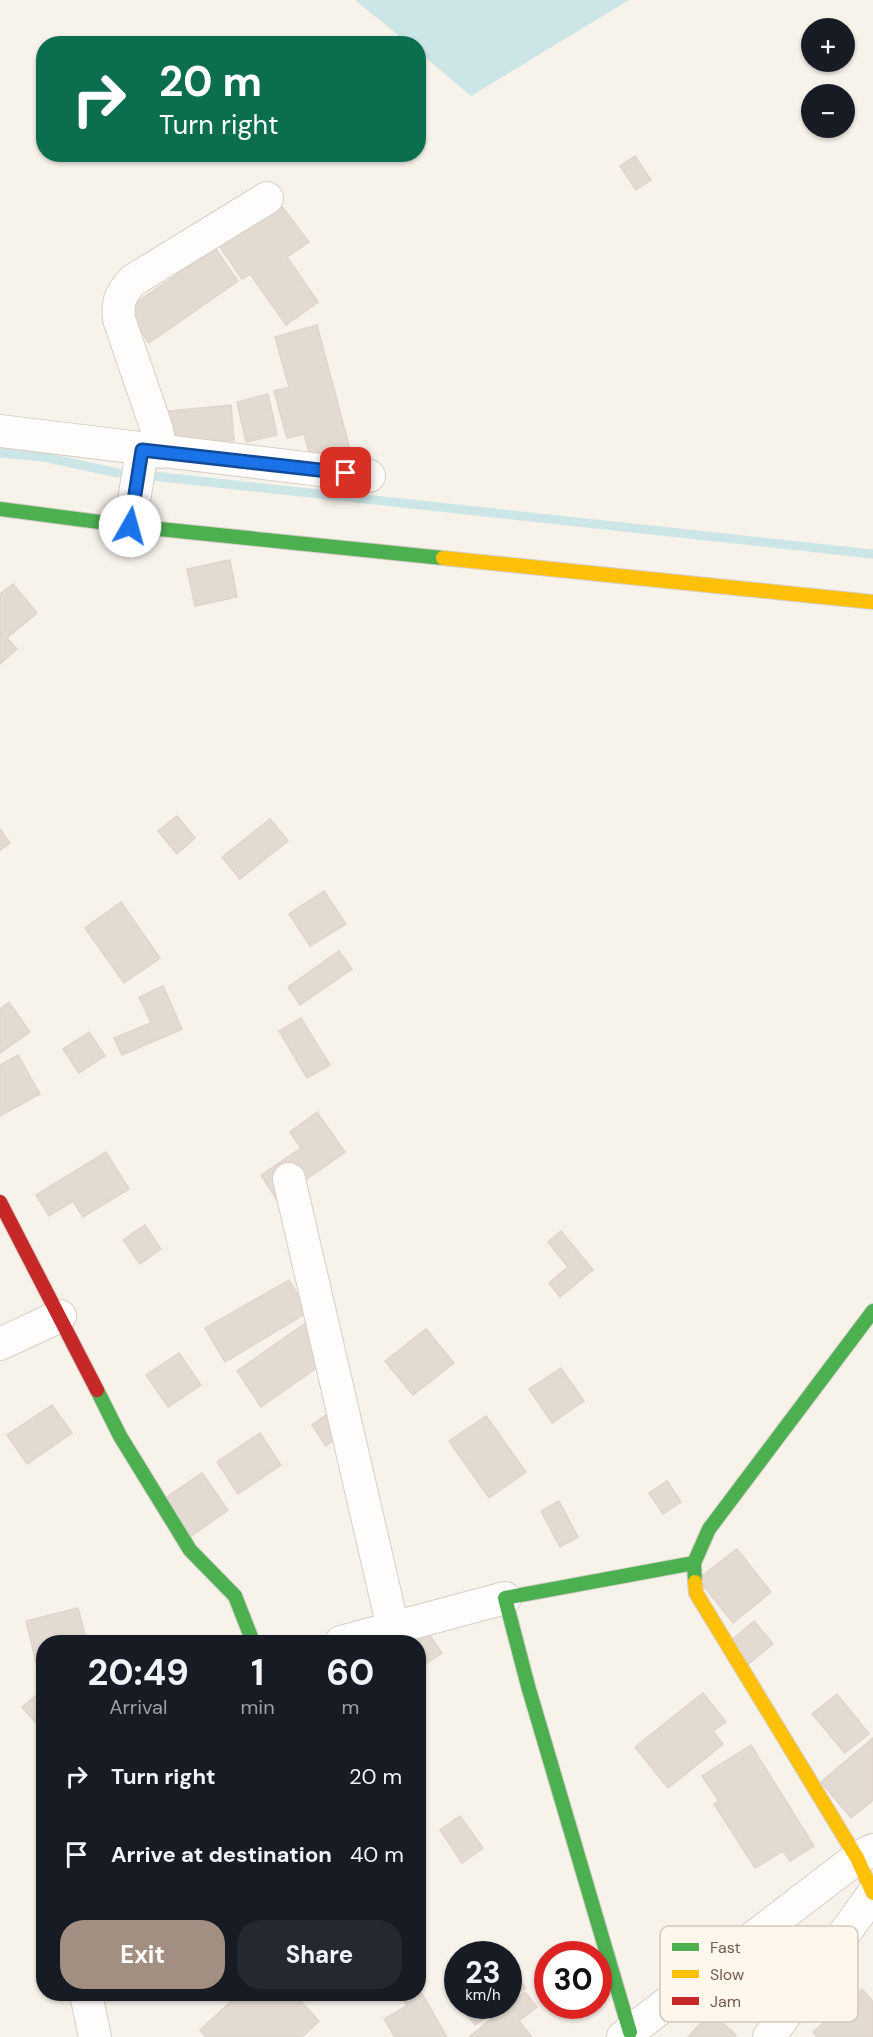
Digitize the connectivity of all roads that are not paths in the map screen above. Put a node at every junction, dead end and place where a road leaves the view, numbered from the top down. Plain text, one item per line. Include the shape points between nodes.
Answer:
1 (267, 198) dead end
2 (0, 431) edge
3 (152, 451) junction
4 (369, 476) dead end
5 (0, 509) edge
6 (130, 526) junction
7 (873, 602) edge
8 (289, 1179) dead end
9 (0, 1202) edge
10 (873, 1311) edge
11 (60, 1316) junction
12 (0, 1344) edge
13 (694, 1563) junction
14 (505, 1598) junction
15 (393, 1628) junction
16 (250, 1635) edge
17 (367, 1635) edge
18 (865, 1854) edge
19 (873, 1894) edge
20 (769, 1926) edge
21 (850, 1926) edge
22 (87, 2001) edge
23 (660, 2008) edge
24 (780, 2022) edge
25 (626, 2034) edge
26 (95, 2037) edge
27 (769, 2037) edge

1 - 3 street via 138,277 121,293 117,304 119,319 157,430
2 - 3 street
3 - 4 street
3 - 6 street
5 - 6 street
6 - 7 street
8 - 15 street
9 - 11 street
10 - 13 street via 709,1529
11 - 12 street
11 - 16 street via 120,1436 190,1550 235,1596
13 - 14 street
13 - 18 street via 696,1593
14 - 15 street
14 - 25 street
15 - 17 street
18 - 19 street
18 - 20 street
19 - 21 street
22 - 26 street
23 - 25 street
24 - 27 street

